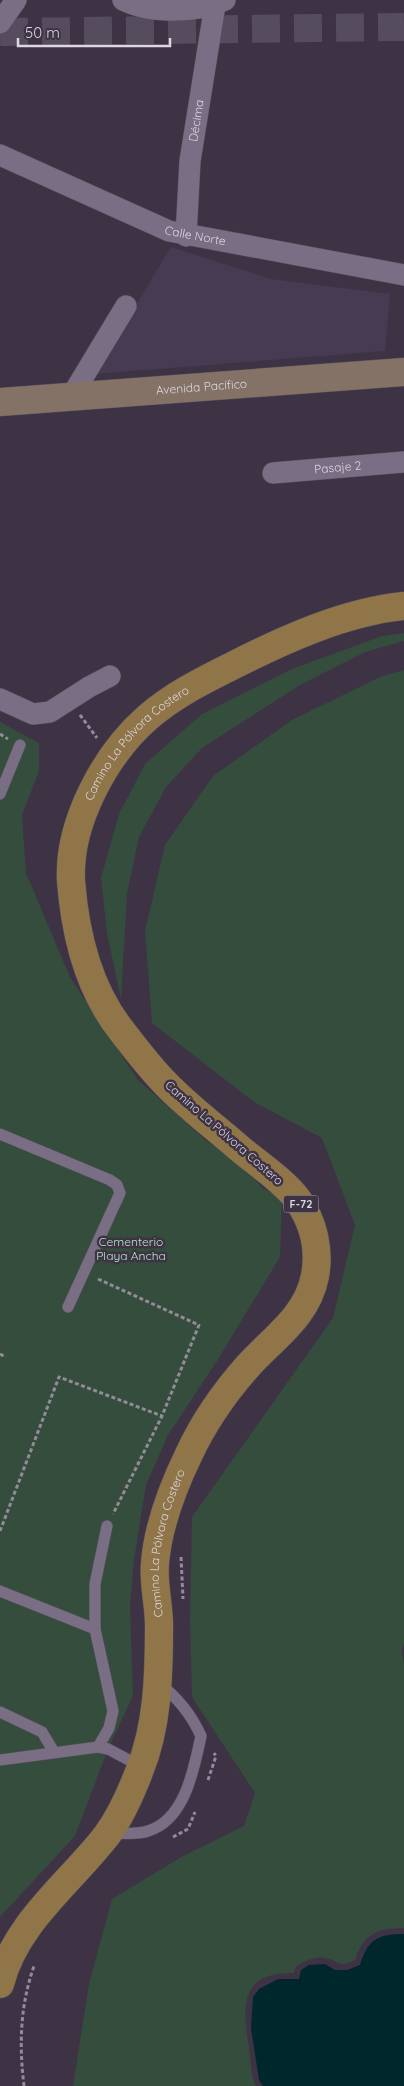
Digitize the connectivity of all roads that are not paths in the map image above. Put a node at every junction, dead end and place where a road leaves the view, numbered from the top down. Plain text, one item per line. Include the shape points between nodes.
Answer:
1 (16, 0) edge
2 (123, 0) edge
3 (220, 3) edge
4 (0, 23) edge
5 (0, 155) edge
6 (186, 236) junction
7 (404, 274) edge
8 (126, 306) dead end
9 (404, 372) edge
10 (71, 397) junction
11 (0, 402) edge
12 (404, 462) edge
13 (273, 473) dead end
14 (404, 606) edge
15 (110, 676) dead end
16 (0, 699) edge
17 (20, 745) dead end
18 (0, 794) edge
19 (0, 1134) edge
20 (68, 1307) dead end
21 (108, 1526) road end
22 (0, 1591) edge
23 (95, 1629) junction
24 (157, 1682) junction
25 (0, 1712) edge
26 (98, 1747) junction
27 (54, 1752) junction
28 (0, 1760) edge
29 (142, 1767) junction
30 (108, 1833) junction
31 (0, 1984) edge

1 - 4 street
2 - 3 street, Décima via 132,5 173,11
3 - 6 street, Décima via 190,161
5 - 6 street, Calle Norte
6 - 7 street, Calle Norte
8 - 10 street
9 - 10 street, Avenida Pacífico
10 - 11 street, Avenida Pacífico
12 - 13 street, Pasaje 2
14 - 24 main road, Camino La Pólvora Costero / F-72 via 349,617 256,654 192,686 155,711 134,729 112,756 74,838 70,866 78,933 106,1009 164,1083 292,1192 308,1218 316,1248 315,1278 304,1306 286,1330 251,1362 230,1387 201,1431 175,1485 155,1562 159,1620
15 - 16 street via 50,712 33,714
17 - 18 lane
19 - 20 lane via 110,1180 120,1193
21 - 23 lane via 95,1584
22 - 23 lane
23 - 26 lane via 113,1711 109,1728
24 - 29 main road, Camino La Pólvora Costero / F-72 via 153,1730
24 - 30 lane via 174,1695 198,1730 201,1736 197,1757 178,1810 161,1827 146,1832
25 - 27 lane via 42,1732
26 - 27 lane
26 - 29 lane
27 - 28 lane
29 - 30 main road, Camino La Pólvora Costero / F-72
30 - 31 main road, Camino La Pólvora Costero / F-72 via 17,1941

